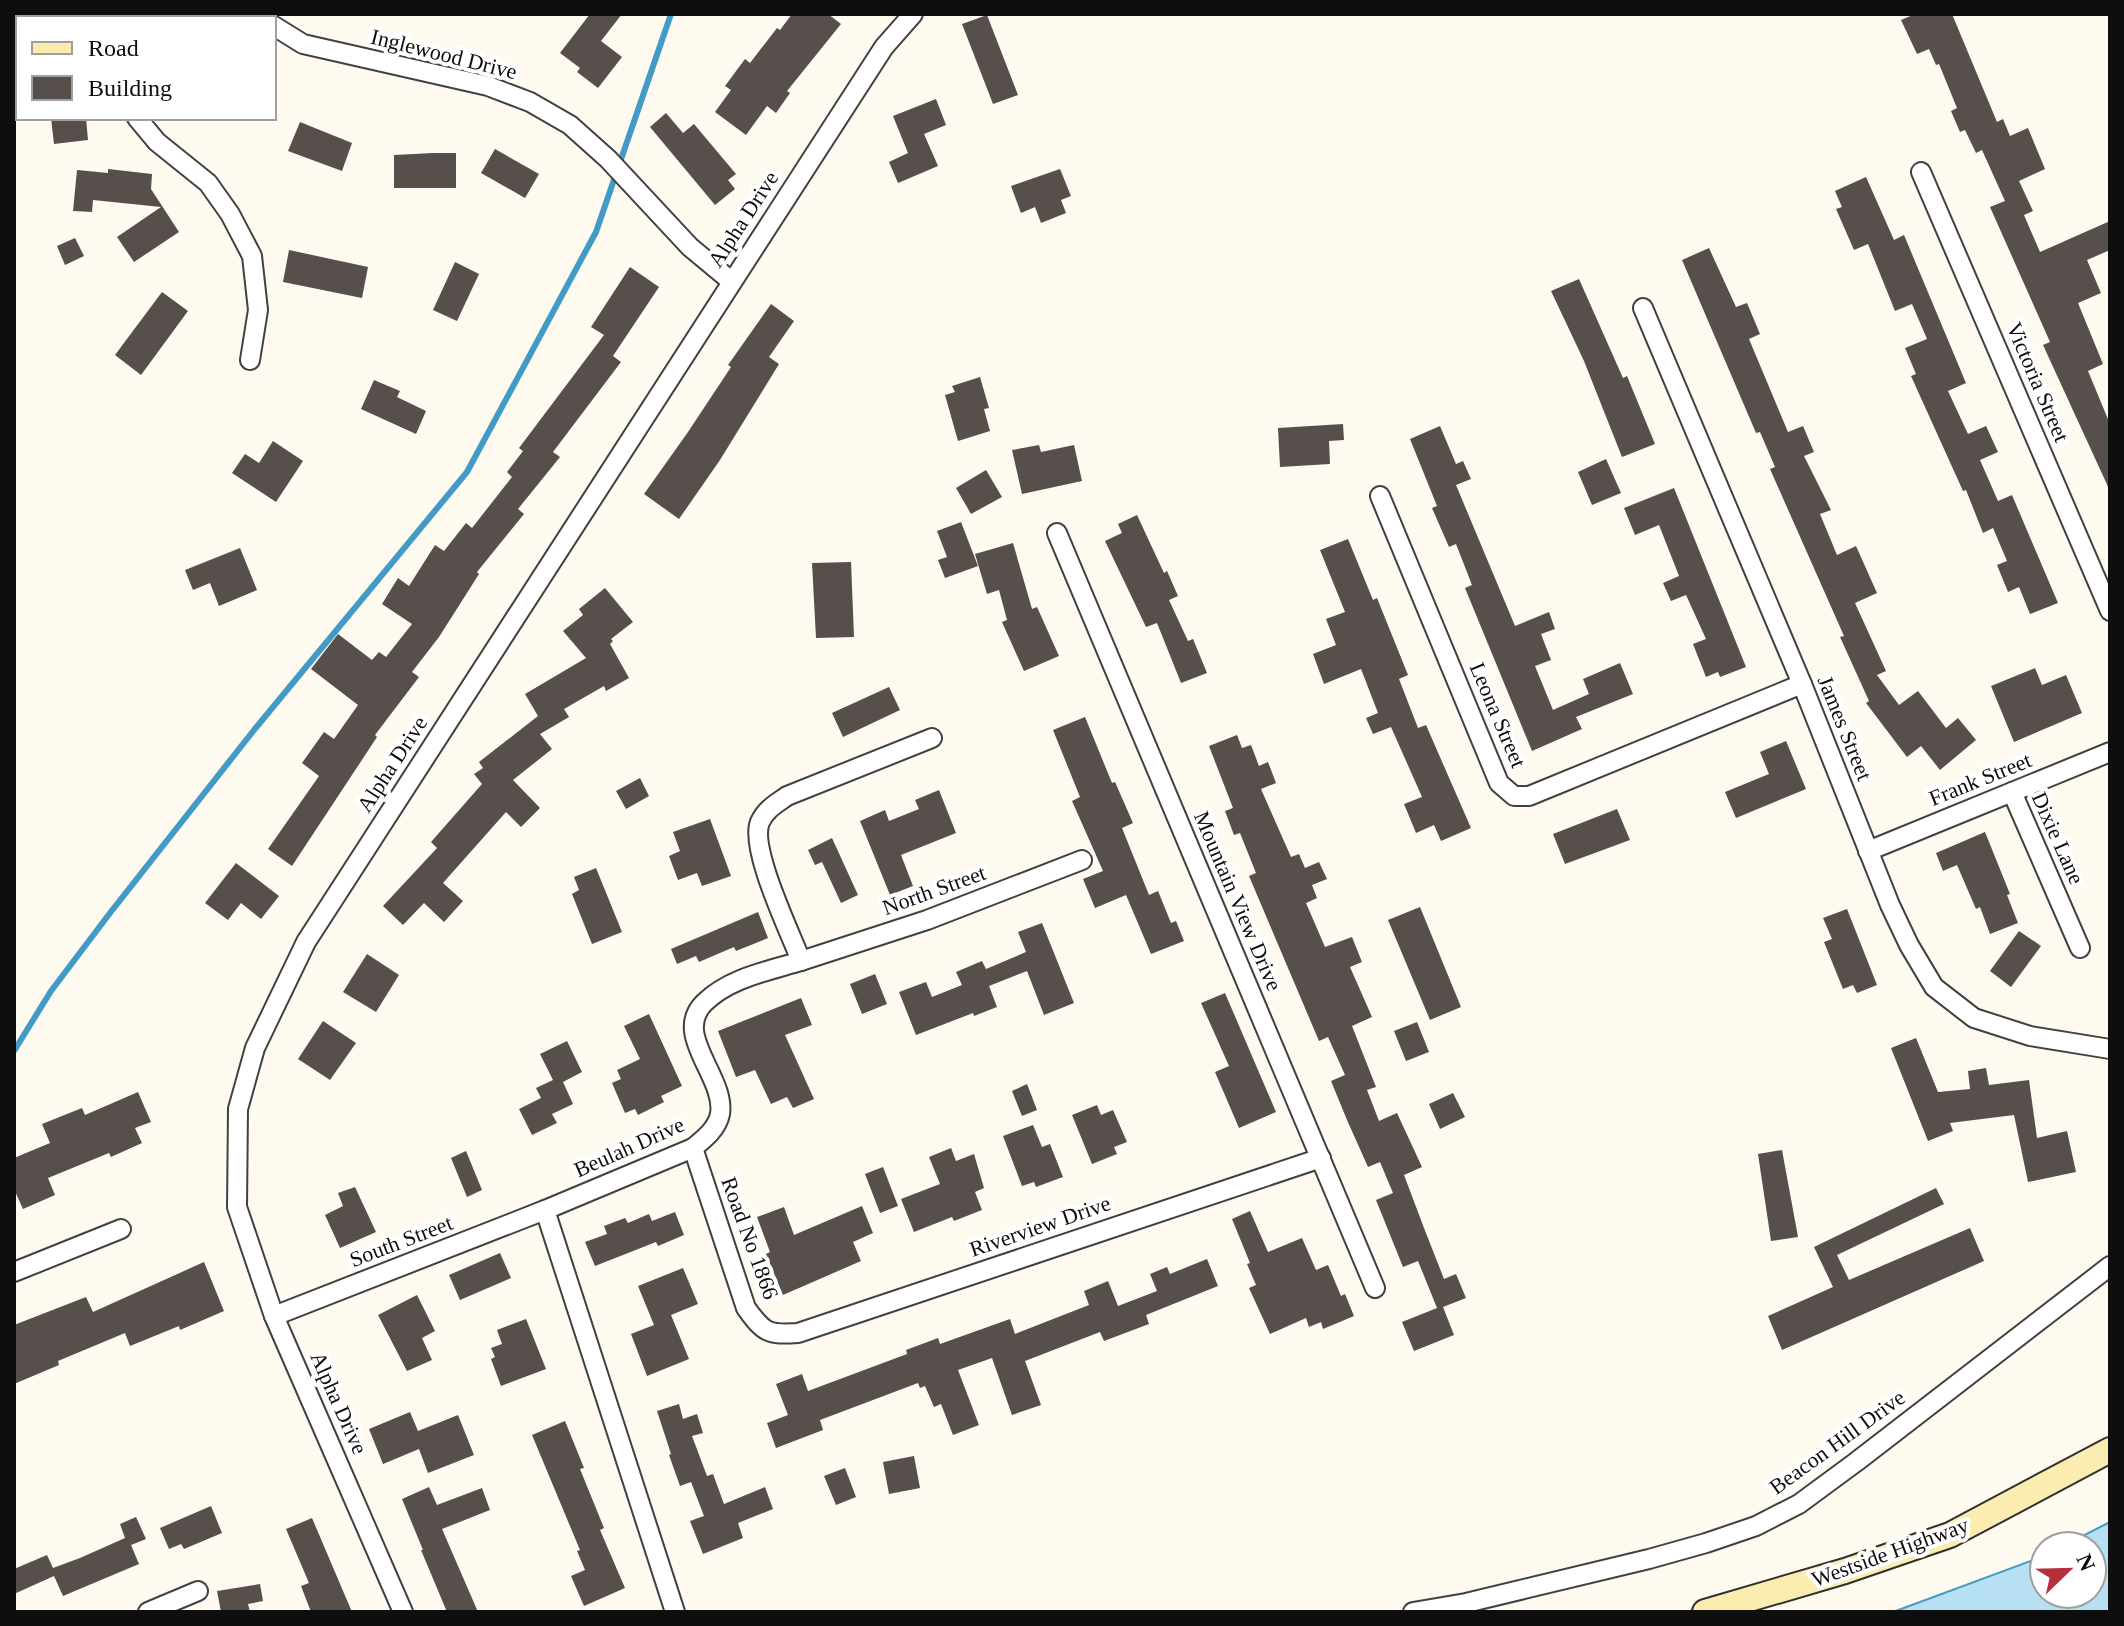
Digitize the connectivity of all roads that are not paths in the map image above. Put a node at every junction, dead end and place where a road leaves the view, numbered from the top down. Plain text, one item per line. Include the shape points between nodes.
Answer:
1 (913, 14) edge
2 (276, 27) edge
3 (139, 120) edge
4 (1921, 172) dead end
5 (731, 281) junction
6 (1643, 308) dead end
7 (250, 360) dead end
8 (1380, 496) dead end
9 (1057, 533) dead end
10 (2110, 611) edge
11 (1802, 684) junction
12 (932, 738) dead end
13 (2110, 752) edge
14 (2012, 792) junction
15 (1868, 851) junction
16 (1082, 860) dead end
17 (2080, 948) dead end
18 (801, 961) junction
19 (2110, 1049) edge
20 (693, 1148) junction
21 (1321, 1158) junction
22 (545, 1210) junction
23 (121, 1229) dead end
24 (2110, 1266) edge
25 (14, 1272) edge
26 (2101, 1277) edge
27 (1375, 1288) dead end
28 (274, 1316) junction
29 (774, 1334) joint
30 (2110, 1450) edge
31 (198, 1591) dead end
32 (148, 1612) edge
33 (403, 1612) edge
34 (675, 1612) edge
35 (1413, 1612) edge
36 (1705, 1612) edge

1 - 5 street, Alpha Drive via 884,47
2 - 5 street, Inglewood Drive via 303,44 472,82 530,102 570,125 690,247
3 - 7 street via 208,183 252,256 258,310
4 - 10 street, Victoria Street
5 - 28 street, Alpha Drive via 306,942 255,1048 238,1109 237,1207
6 - 11 street, James Street
8 - 11 street, Leona Street via 1499,783 1514,796 1529,796
9 - 21 street, Mountain View Drive
11 - 15 street, James Street
12 - 18 street via 787,796 767,810 759,825 758,850
13 - 14 street, Frank Street
14 - 15 street, Frank Street
14 - 17 street, Dixie Lane
15 - 19 street, James Street via 1909,945 1934,987 1974,1018 2030,1036
16 - 18 street, North Street via 927,920
18 - 20 street, Beulah Drive via 734,982 701,1005 692,1024 717,1089 720,1114 709,1135
20 - 22 street, Beulah Drive
20 - 29 street, Road No 1866 via 746,1308 761,1328
21 - 27 street, Mountain View Drive
21 - 29 street, Riverview Drive via 798,1333
22 - 28 street, South Street
22 - 34 street
23 - 25 street
24 - 26 street, Beacon Hill Drive
26 - 35 street, Beacon Hill Drive via 1799,1504 1756,1526 1649,1559
28 - 33 street, Alpha Drive
30 - 36 main road, Westside Highway via 1950,1535
31 - 32 street

